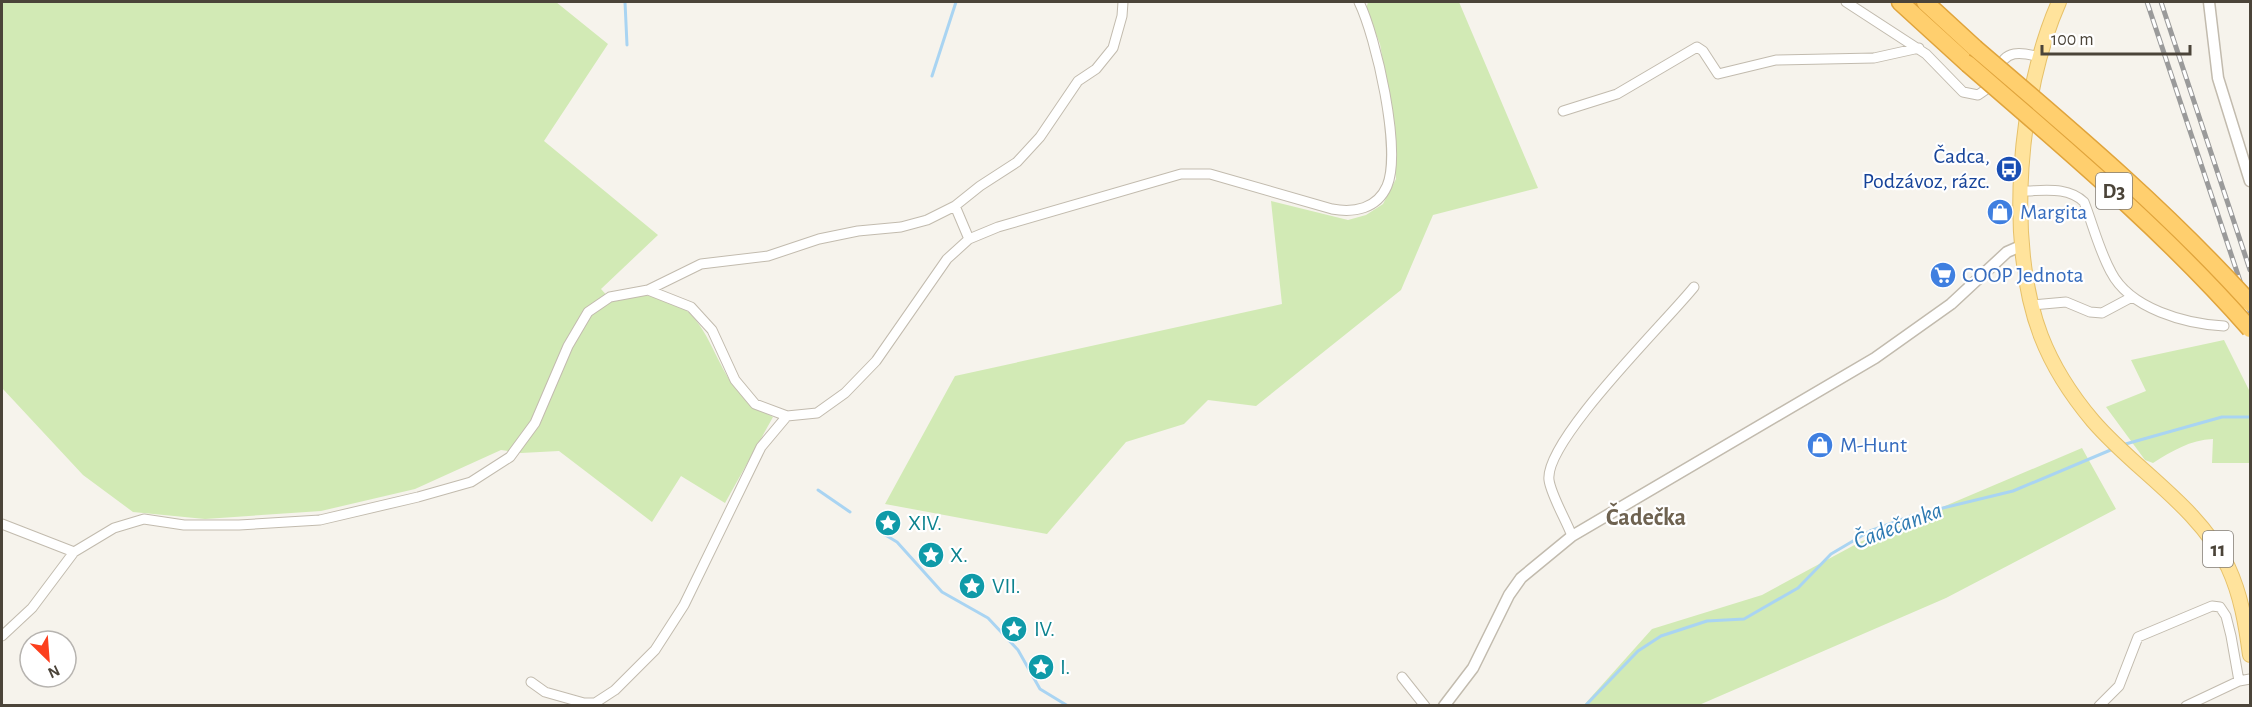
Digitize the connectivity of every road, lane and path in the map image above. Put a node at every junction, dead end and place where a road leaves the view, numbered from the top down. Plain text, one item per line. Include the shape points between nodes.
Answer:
1 (1122, 2) edge
2 (1359, 2) edge
3 (1846, 2) edge
4 (1900, 2) edge
5 (1925, 2) edge
6 (2059, 2) edge
7 (2209, 2) edge
8 (1919, 48) junction
9 (2039, 57) junction
10 (1563, 111) dead end
11 (2250, 181) edge
12 (2022, 191) junction
13 (955, 206) junction
14 (969, 238) junction
15 (2023, 245) junction
16 (1694, 287) dead end
17 (648, 290) junction
18 (2132, 297) junction
19 (2250, 303) edge
20 (2032, 305) junction
21 (2224, 326) dead end
22 (2250, 329) edge
23 (787, 416) junction
24 (2, 524) edge
25 (1572, 536) junction
26 (75, 552) junction
27 (2, 636) edge
28 (2250, 655) edge
29 (1402, 677) dead end
30 (2250, 679) edge
31 (2239, 681) junction
32 (531, 682) dead end
33 (1425, 705) edge
34 (1444, 705) edge
35 (2099, 705) edge
36 (2186, 705) edge

1 - 13 street via 1113,48 1102,62 1078,81 1040,137 1017,162
2 - 14 street via 1379,64 1391,162 1386,187 1370,205 1341,211 1210,174 1180,174
3 - 8 street
4 - 22 highway, D3, bridge via 2121,196 2209,281
5 - 19 highway, D3, bridge via 2134,184
6 - 9 main road, 11
7 - 11 street via 2218,78
8 - 9 street via 1956,87 1972,95 1990,89 2007,55
8 - 10 street via 1882,57 1776,60 1718,74 1696,47 1617,94
9 - 12 main road, 11 via 2025,120
12 - 15 main road, 11
12 - 18 street via 2067,191 2084,202 2111,273
13 - 14 street
13 - 17 street via 901,227 819,239 768,256 701,264
14 - 23 street via 947,259 876,360 845,393 817,413
15 - 20 main road, 11
15 - 25 street via 2007,252 1952,304 1875,358
16 - 25 street via 1609,380 1552,459 1549,480
17 - 23 street via 691,307 712,330 735,380 755,404
17 - 26 street via 610,297 588,312 568,346 535,423 510,457 471,482 320,520 184,525 144,519 114,528
18 - 20 street via 2103,313 2066,302
18 - 21 street via 2170,316
20 - 28 main road, 11 via 2040,335 2083,408 2200,525 2224,559 2239,596
23 - 32 street via 761,447 684,605 655,650 615,690 595,703 545,692
24 - 26 street
25 - 34 street via 1521,578 1473,668
26 - 27 street via 32,608
29 - 33 street
30 - 31 street
31 - 35 street via 2226,616 2220,607 2212,606 2138,637 2119,686
31 - 36 street

